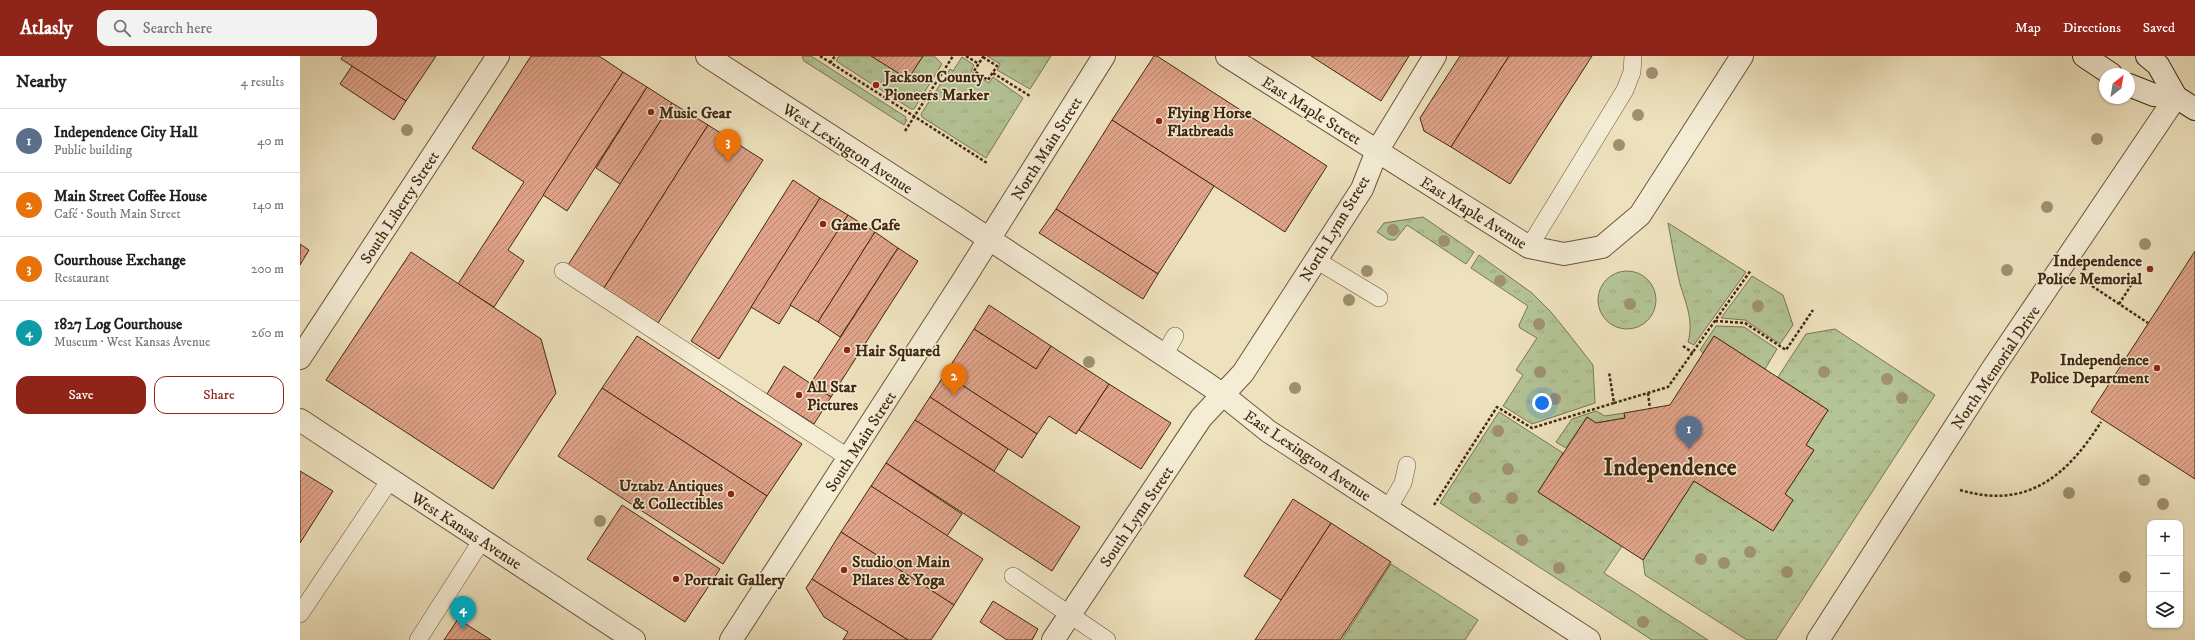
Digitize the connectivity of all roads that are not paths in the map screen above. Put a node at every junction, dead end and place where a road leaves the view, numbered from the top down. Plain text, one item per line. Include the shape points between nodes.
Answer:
1 (498, 56) edge
2 (707, 56) edge
3 (1104, 56) edge
4 (1227, 56) edge
5 (1435, 56) edge
6 (1633, 56) edge
7 (1742, 56) edge
8 (2084, 56) edge
9 (2147, 56) edge
10 (2102, 68) edge
11 (2135, 87) edge
12 (2176, 97) junction
13 (2195, 109) edge
14 (1377, 151) junction
15 (989, 241) junction
16 (1529, 247) junction
17 (1316, 260) junction
18 (563, 271) dead end
19 (1379, 298) dead end
20 (1175, 336) dead end
21 (1164, 355) junction
22 (300, 358) edge
23 (1222, 394) junction
24 (300, 420) edge
25 (849, 458) junction
26 (1407, 465) dead end
27 (390, 480) junction
28 (1388, 509) junction
29 (482, 540) junction
30 (1013, 576) dead end
31 (300, 614) edge
32 (1069, 615) junction
33 (418, 640) edge
34 (634, 640) edge
35 (731, 640) edge
36 (1053, 640) edge
37 (1107, 640) edge
38 (1590, 640) edge
39 (1818, 640) edge

1 - 22 street, South Liberty Street
2 - 15 street, West Lexington Avenue
3 - 15 street, North Main Street
4 - 14 street, East Maple Street
5 - 14 street, North Lynn Street
6 - 16 lane via 1632,72 1625,90
7 - 16 street, East Maple Avenue via 1640,215 1602,247 1564,254
8 - 10 street
9 - 12 street via 2158,64
11 - 12 street via 2154,95
12 - 13 street
12 - 39 street, North Memorial Drive via 1990,371
14 - 16 street, East Maple Avenue
14 - 17 street, North Lynn Street via 1362,189
15 - 21 street, East Lexington Avenue
15 - 25 street, South Main Street
17 - 19 lane
17 - 23 street, North Lynn Street via 1243,373
18 - 25 lane
20 - 21 lane
21 - 23 street, East Lexington Avenue
23 - 28 street, East Lexington Avenue via 1268,431
23 - 32 street, South Lynn Street via 1201,418
24 - 27 street, West Kansas Avenue
25 - 35 street, South Main Street
26 - 28 lane via 1403,483
27 - 29 street, West Kansas Avenue
27 - 31 lane
28 - 38 street, East Lexington Avenue
29 - 33 lane
29 - 34 street, West Kansas Avenue
30 - 32 lane
32 - 36 street, South Lynn Street
32 - 37 lane

